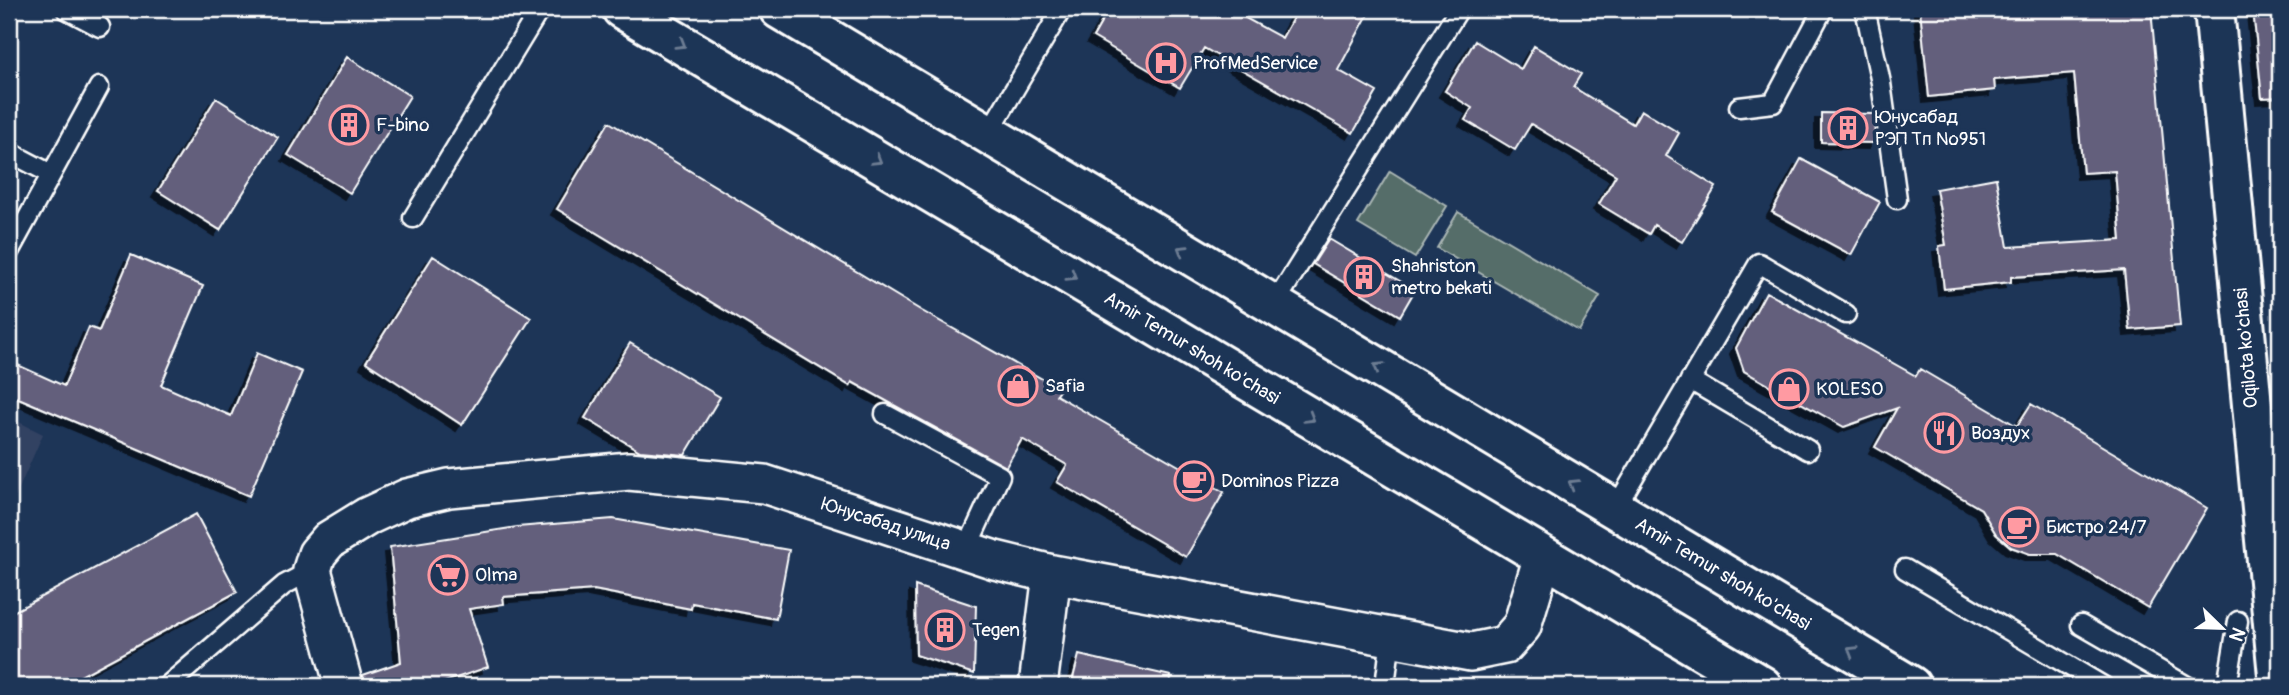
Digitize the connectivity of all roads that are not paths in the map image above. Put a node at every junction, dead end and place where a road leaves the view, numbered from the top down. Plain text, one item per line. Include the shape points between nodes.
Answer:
1 (66, 9) edge
2 (540, 9) edge
3 (622, 9) edge
4 (779, 9) edge
5 (1062, 9) edge
6 (1459, 9) edge
7 (1823, 9) edge
8 (1865, 9) edge
9 (2214, 9) edge
10 (100, 27) dead end
11 (99, 87) dead end
12 (1739, 107) dead end
13 (988, 134) junction
14 (9, 152) edge
15 (51, 174) junction
16 (1897, 199) dead end
17 (413, 218) dead end
18 (9, 252) edge
19 (1274, 305) junction
20 (1846, 314) dead end
21 (1690, 380) junction
22 (885, 414) dead end
23 (1808, 450) dead end
24 (1615, 509) junction
25 (965, 550) junction
26 (1543, 556) junction
27 (1905, 569) dead end
28 (312, 570) junction
29 (1052, 574) junction
30 (2238, 621) dead end
31 (2081, 625) dead end
32 (1391, 637) junction
33 (1719, 674) edge
34 (167, 686) edge
35 (344, 686) edge
36 (1038, 686) edge
37 (1385, 686) edge
38 (1762, 686) edge
39 (1910, 686) edge
40 (2104, 686) edge
41 (2187, 686) edge
42 (2227, 686) edge
43 (2279, 686) edge

1 - 10 lane
2 - 17 lane
3 -> 26 main road, Amir Temur shoh ko'chasi
4 - 13 main road, Amir Temur shoh ko'chasi
5 - 13 lane
6 - 19 lane
7 - 12 lane via 1773,103
8 - 16 lane
9 - 43 main road, Oqilota ko'chasi
11 - 15 lane
19 -> 13 main road, Amir Temur shoh ko'chasi
14 - 15 lane
15 - 18 lane
24 -> 19 main road, Amir Temur shoh ko'chasi
20 - 21 lane via 1759,263
21 - 23 lane
21 - 24 lane
22 - 25 lane via 1000,476
39 -> 24 main road, Amir Temur shoh ko'chasi
25 - 28 street, Юнусабад улица via 765,484 629,471 449,488 407,498 329,540 317,554
25 - 29 street, Юнусабад улица
26 - 32 street, Юнусабад улица via 1522,626 1505,645 1471,652
26 - 33 main road, Amir Temur shoh ko'chasi
27 - 40 lane
28 - 34 lane via 285,585
28 - 35 street
29 - 32 street, Юнусабад улица
29 - 36 street
30 - 42 lane
31 - 41 lane
32 - 37 lane
33 - 38 main road, Amir Temur shoh ko'chasi

